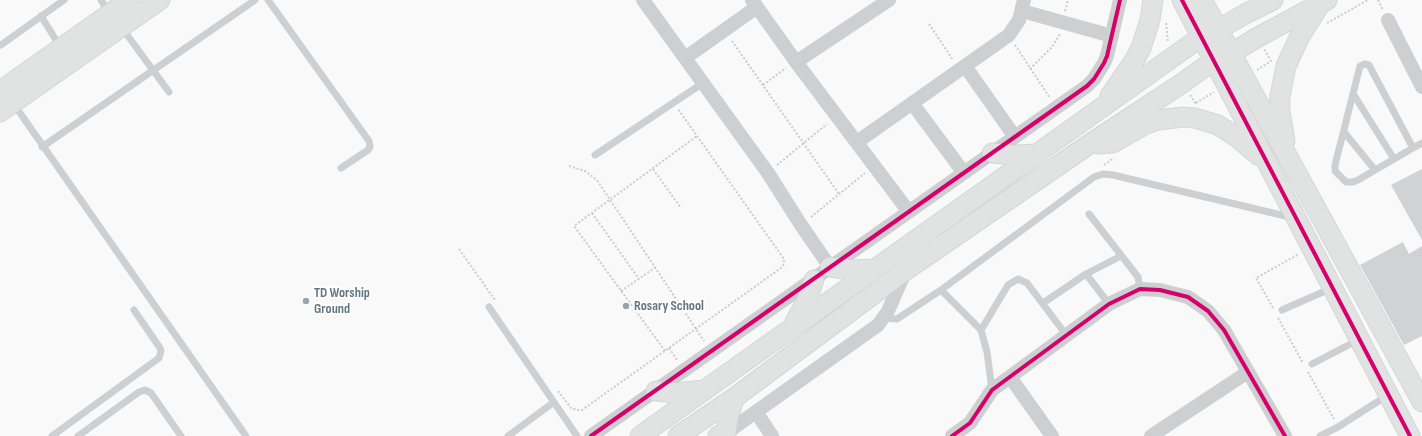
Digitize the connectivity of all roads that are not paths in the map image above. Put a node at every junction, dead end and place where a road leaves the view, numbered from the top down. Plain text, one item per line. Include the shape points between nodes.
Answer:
1 (64, 0) edge
2 (129, 0) edge
3 (160, 0) edge
4 (255, 0) edge
5 (268, 0) edge
6 (643, 0) edge
7 (889, 0) edge
8 (1120, 0) edge
9 (1153, 0) edge
10 (1182, 0) edge
11 (1202, 0) edge
12 (1274, 0) edge
13 (1324, 2) edge
14 (755, 4) edge
15 (1023, 6) edge
16 (110, 14) edge
17 (41, 16) junction
18 (1388, 20) dead end
19 (1218, 29) junction
20 (1112, 36) junction
21 (1201, 37) junction
22 (1, 45) edge
23 (61, 48) junction
24 (1232, 53) junction
25 (685, 58) junction
26 (1213, 61) junction
27 (796, 62) junction
28 (962, 68) junction
29 (153, 71) junction
30 (703, 83) junction
31 (1422, 87) edge
32 (169, 92) dead end
33 (4, 95) edge
34 (1354, 95) junction
35 (912, 103) junction
36 (1102, 107) junction
37 (1344, 132) junction
38 (1015, 137) junction
39 (857, 142) junction
40 (1091, 143) junction
41 (1422, 143) edge
42 (42, 147) junction
43 (1413, 148) junction
44 (992, 153) junction
45 (1037, 154) junction
46 (595, 155) dead end
47 (1394, 159) junction
48 (1290, 160) junction
49 (1267, 164) junction
50 (341, 168) dead end
51 (1375, 170) junction
52 (964, 173) junction
53 (909, 212) junction
54 (1089, 214) dead end
55 (1296, 219) junction
56 (1121, 256) junction
57 (830, 267) junction
58 (875, 269) junction
59 (906, 270) junction
60 (1086, 274) junction
61 (814, 280) junction
62 (1332, 288) junction
63 (1140, 289) junction
64 (941, 290) junction
65 (1043, 302) junction
66 (1109, 304) junction
67 (489, 307) dead end
68 (134, 310) dead end
69 (1282, 310) dead end
70 (884, 318) junction
71 (792, 329) junction
72 (981, 330) junction
73 (1067, 336) junction
74 (1359, 340) junction
75 (1312, 364) dead end
76 (1248, 372) junction
77 (1010, 377) junction
78 (705, 390) junction
79 (992, 390) junction
80 (656, 391) junction
81 (1388, 395) junction
82 (734, 398) junction
83 (554, 402) junction
84 (1422, 402) edge
85 (756, 412) junction
86 (723, 435) edge
87 (1408, 435) edge
88 (52, 436) edge
89 (78, 436) edge
90 (181, 436) edge
91 (246, 436) edge
92 (508, 436) edge
93 (577, 436) edge
94 (591, 436) edge
95 (640, 436) edge
96 (678, 436) edge
97 (772, 436) edge
98 (952, 436) edge
99 (1052, 436) edge
100 (1153, 436) edge
101 (1285, 436) edge
102 (1320, 436) edge

1 - 17 lane
2 - 16 main road
3 - 16 main road
4 - 29 lane
5 - 50 lane via 369,141 368,150
6 - 25 street
7 - 27 street
8 - 20 street
9 - 36 main road via 1141,48
10 - 21 main road
11 - 19 main road
12 - 19 main road
13 - 24 main road
13 - 48 main road via 1291,52 1282,81 1280,112
14 - 25 street via 725,30
14 - 27 street
15 - 20 street via 1063,22
15 - 28 street via 1019,20 1008,35
16 - 23 main road
16 - 29 lane
16 - 33 main road
17 - 22 lane
17 - 23 lane
18 - 31 street
19 - 21 main road
19 - 24 main road
20 - 38 street via 1100,72 1087,86
21 - 26 main road
21 - 36 main road
23 - 33 main road
24 - 26 main road
24 - 48 main road
25 - 30 street
26 - 40 main road
26 - 49 main road
27 - 39 street
28 - 35 street
28 - 38 street
29 - 32 lane
29 - 42 lane
30 - 46 lane
30 - 57 street via 768,172
33 - 42 lane
34 - 37 lane
34 - 43 lane via 1360,66 1370,65
34 - 47 lane
35 - 39 street
35 - 52 street
36 - 45 main road
37 - 51 lane
37 - 51 lane via 1335,171 1346,182 1353,182
38 - 44 street
39 - 53 street
40 - 49 main road via 1112,143 1158,120 1195,118 1229,131
40 - 59 main road
41 - 43 lane
42 - 91 lane
43 - 47 lane
44 - 45 main road
44 - 52 street
45 - 58 main road
47 - 51 lane
48 - 84 main road
49 - 55 main road
52 - 53 street
53 - 57 street
54 - 56 lane
55 - 62 main road
55 - 64 lane via 1103,174 1094,177
56 - 60 lane
56 - 63 lane via 1138,277
57 - 58 main road via 852,270
57 - 61 street
58 - 71 main road
59 - 70 street
59 - 82 main road
60 - 65 lane
60 - 66 lane
61 - 71 main road
61 - 80 street
62 - 69 lane
62 - 74 main road
63 - 66 street
63 - 76 street via 1160,290 1188,297 1198,303 1217,320
64 - 70 lane via 897,319
64 - 72 lane
65 - 72 lane via 1027,283 1018,279 1008,285
65 - 73 lane
66 - 73 street
67 - 83 lane
68 - 88 lane via 160,348 159,358
70 - 85 street via 878,325
71 - 78 main road
72 - 79 lane
73 - 77 street
74 - 75 lane
74 - 81 main road
76 - 100 street
76 - 101 street
77 - 79 street
77 - 99 street
78 - 80 main road via 676,393
78 - 95 main road
79 - 98 street via 970,423
80 - 94 street
81 - 87 main road
81 - 102 lane
82 - 86 main road
82 - 96 main road
83 - 92 lane
83 - 93 lane
85 - 86 street
85 - 97 street
89 - 90 lane via 139,392 146,390 152,393

